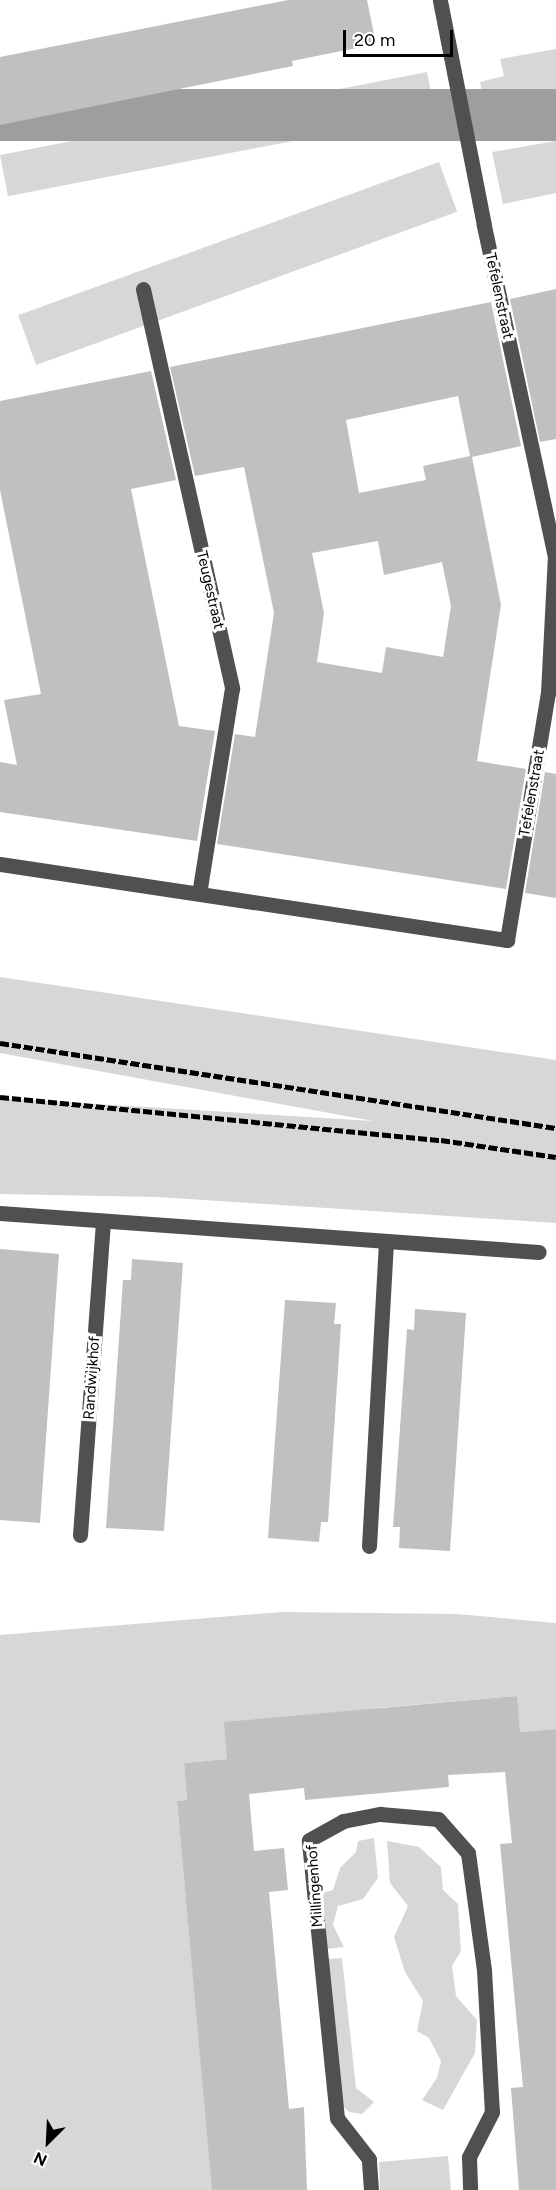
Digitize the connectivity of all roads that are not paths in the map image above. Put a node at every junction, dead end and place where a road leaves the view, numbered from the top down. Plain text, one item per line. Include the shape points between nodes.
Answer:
1 (440, 0) edge
2 (143, 290) dead end
3 (0, 864) edge
4 (199, 893) junction
5 (0, 1213) edge
6 (103, 1221) junction
7 (386, 1244) junction
8 (539, 1251) dead end
9 (80, 1535) dead end
10 (369, 1546) dead end
11 (371, 2190) edge
12 (470, 2190) edge

1 - 4 street, Tefelenstraat via 555,557 548,693 507,940
2 - 4 street, Teugestraat via 232,688
3 - 4 street, Tefelenstraat
5 - 6 street
6 - 7 street
6 - 9 street, Randwijkhof
7 - 8 street
7 - 10 street
11 - 12 street, Millingenhof via 369,2159 337,2118 309,1839 343,1821 380,1814 438,1820 468,1853 484,1970 492,2112 469,2157

